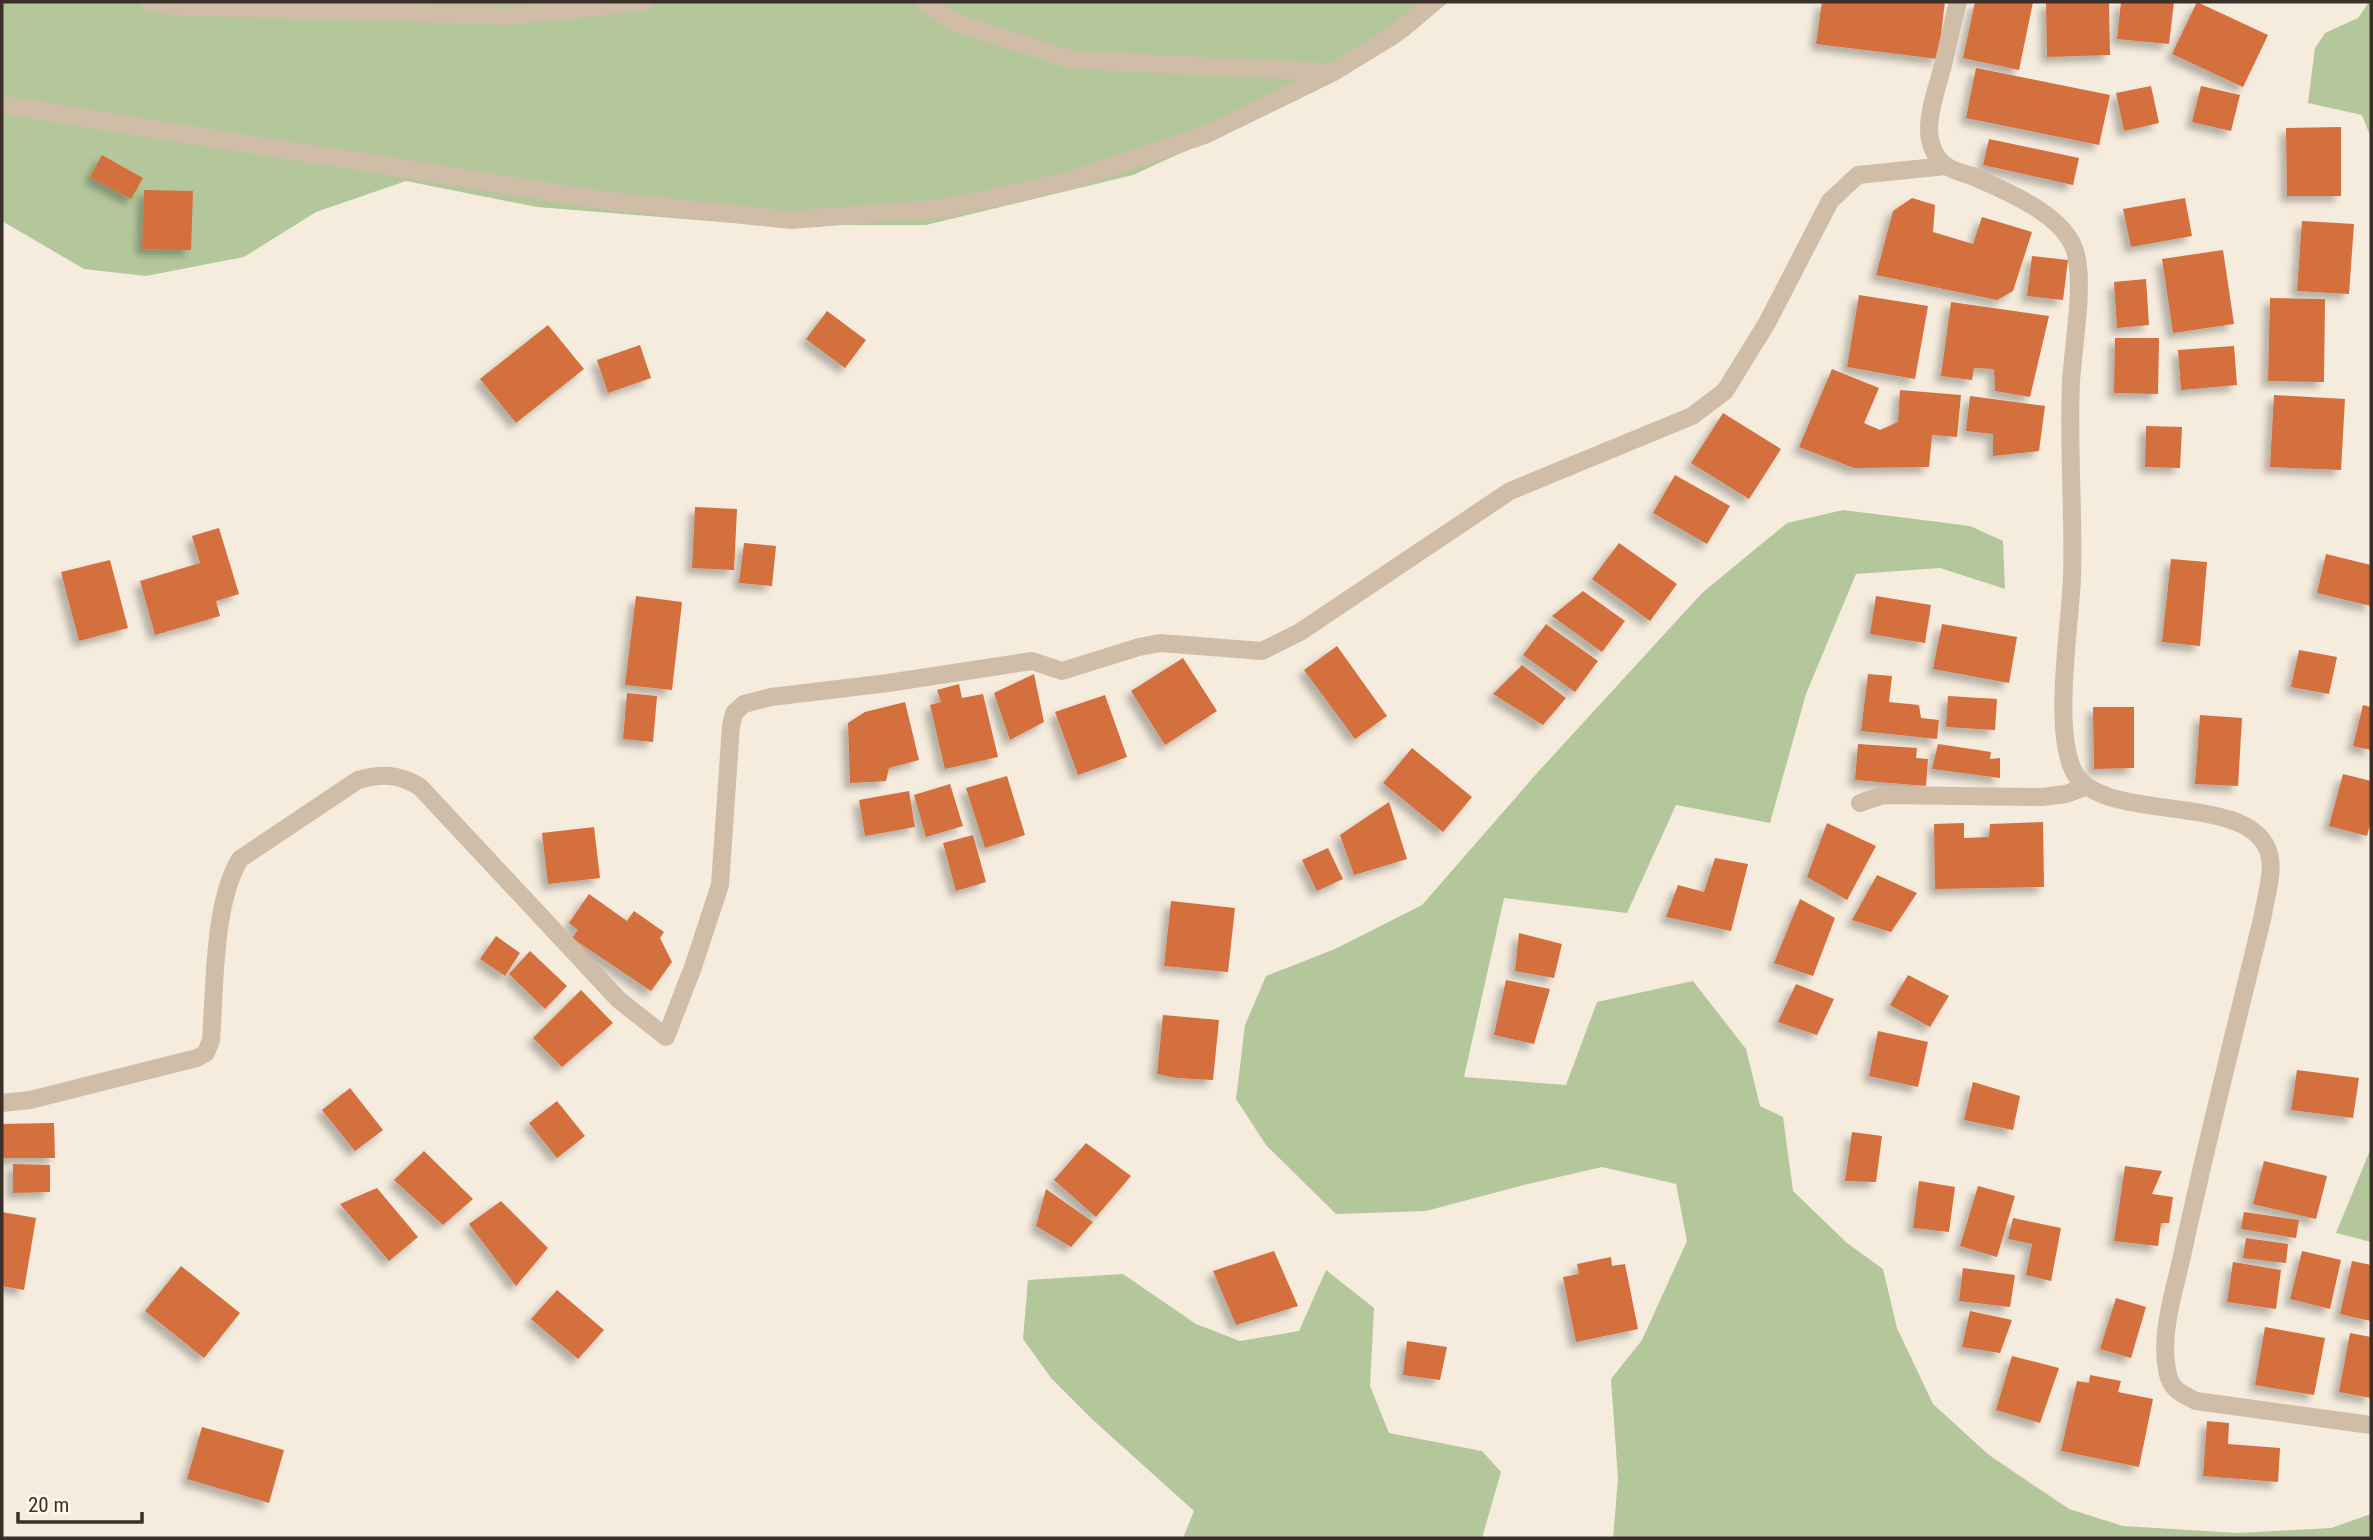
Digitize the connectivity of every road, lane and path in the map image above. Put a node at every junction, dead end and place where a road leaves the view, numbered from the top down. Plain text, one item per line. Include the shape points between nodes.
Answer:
1 (149, 2) edge
2 (645, 2) edge
3 (924, 2) edge
4 (1434, 2) edge
5 (1958, 2) edge
6 (1332, 73) junction
7 (2, 105) edge
8 (1946, 166) junction
9 (2085, 787) junction
10 (1860, 803) dead end
11 (2, 1103) edge
12 (2371, 1426) edge

1 - 2 street via 508,16
3 - 6 street via 954,22 1072,60
4 - 6 street via 1394,35
5 - 8 street via 1929,132 1934,152
6 - 7 street via 1205,135 1069,181 947,208 791,220 609,201
8 - 9 street via 2018,197 2059,225 2076,251 2080,272 2071,384 2072,575 2063,726 2074,771
8 - 11 street via 1858,175 1830,201 1767,323 1725,391 1692,416 1510,491 1300,632 1262,651 1160,643 1062,671 1032,661 744,704 734,713 731,726 720,885 666,1037 620,1000 420,787 403,777 373,776 358,780 240,859 230,875 219,929 211,1040 206,1053 30,1100
9 - 10 street via 2042,797 1883,795
9 - 12 street via 2246,826 2258,833 2268,849 2271,870 2171,1311 2165,1343 2169,1379 2176,1391 2196,1401

